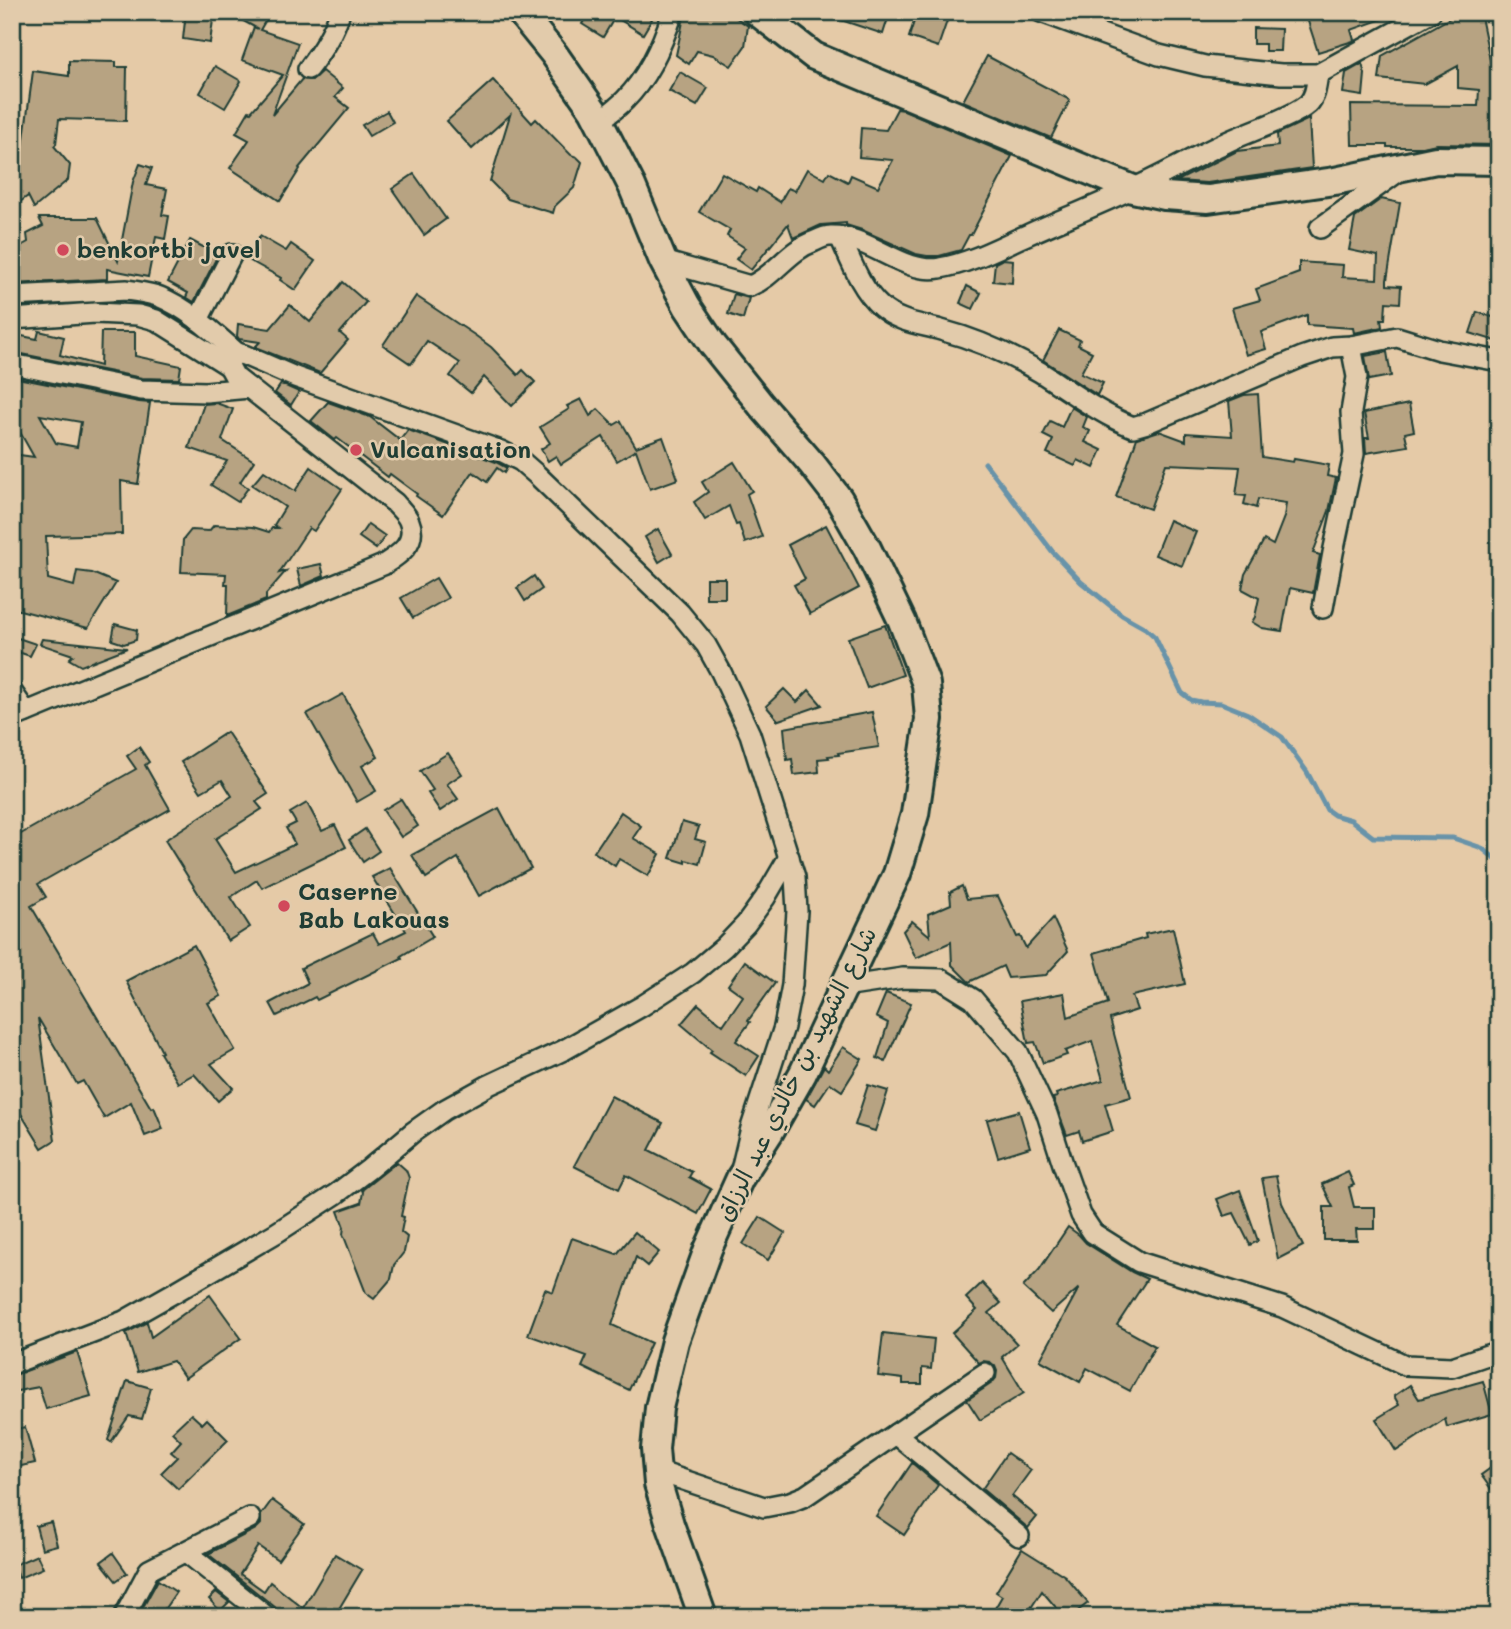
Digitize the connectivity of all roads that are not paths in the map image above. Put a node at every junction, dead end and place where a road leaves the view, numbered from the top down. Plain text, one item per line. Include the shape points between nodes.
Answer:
1 (340, 12) edge
2 (520, 12) edge
3 (673, 12) edge
4 (757, 12) edge
5 (1041, 12) edge
6 (1431, 12) edge
7 (308, 69) dead end
8 (1318, 74) junction
9 (599, 122) junction
10 (1499, 161) edge
11 (1405, 167) junction
12 (1133, 189) junction
13 (1320, 228) dead end
14 (840, 237) junction
15 (232, 254) dead end
16 (663, 261) junction
17 (12, 296) edge
18 (12, 318) edge
19 (198, 320) junction
20 (1351, 346) junction
21 (233, 360) junction
22 (1499, 361) edge
23 (12, 364) edge
24 (249, 388) junction
25 (1323, 608) dead end
26 (12, 692) edge
27 (19, 715) edge
28 (789, 857) junction
29 (844, 987) junction
30 (740, 1178) junction
31 (1499, 1351) edge
32 (12, 1364) edge
33 (985, 1373) dead end
34 (896, 1434) junction
35 (657, 1471) junction
36 (250, 1518) dead end
37 (1020, 1536) dead end
38 (186, 1552) junction
39 (124, 1617) edge
40 (267, 1617) edge
41 (702, 1617) edge

1 - 7 street via 323,50
2 - 9 main road, شارع الشهيد بن خالدي عبد الرزاق
3 - 9 street via 643,78
4 - 12 main road via 814,55
5 - 8 street via 1193,63
6 - 8 street
8 - 12 street via 1315,94 1297,112
9 - 16 main road, شارع الشهيد بن خالدي عبد الرزاق
10 - 11 main road via 1436,160
11 - 12 main road via 1208,199
11 - 13 street
12 - 14 street via 939,269 922,269
14 - 16 street via 810,243 750,286
14 - 20 street via 866,289 881,307 902,320 1009,355 1133,426 1302,358 1332,347
15 - 19 street
16 - 29 main road, شارع الشهيد بن خالدي عبد الرزاق via 713,345 839,499 902,621 926,684 929,719 915,814 897,874
17 - 19 street via 127,290 159,296
18 - 21 street via 138,315
19 - 21 street
20 - 22 street via 1397,337
20 - 25 street via 1357,377 1351,412 1354,454
21 - 24 street via 235,377
21 - 28 street via 244,355 501,451 537,475 680,613 706,645 750,734
23 - 24 street via 141,390
24 - 27 street via 395,503 409,521 411,539 402,553 383,565
26 - 27 street
28 - 30 street via 797,911 792,985
28 - 32 street via 746,924 694,973 564,1050 444,1110 336,1194 177,1291 124,1321
29 - 30 main road, شارع الشهيد بن خالدي عبد الرزاق via 803,1073
29 - 31 street via 904,978 941,979 973,999 1018,1052 1047,1114 1081,1216 1093,1233 1139,1262 1282,1307 1405,1365 1452,1367
30 - 35 main road, شارع الشهيد بن خالدي عبد الرزاق via 675,1341 659,1408
33 - 34 street
34 - 35 street via 805,1496 764,1507
34 - 37 street
35 - 41 main road, شارع الشهيد بن خالدي عبد الرزاق
36 - 38 street
38 - 39 street via 149,1570
38 - 40 street

